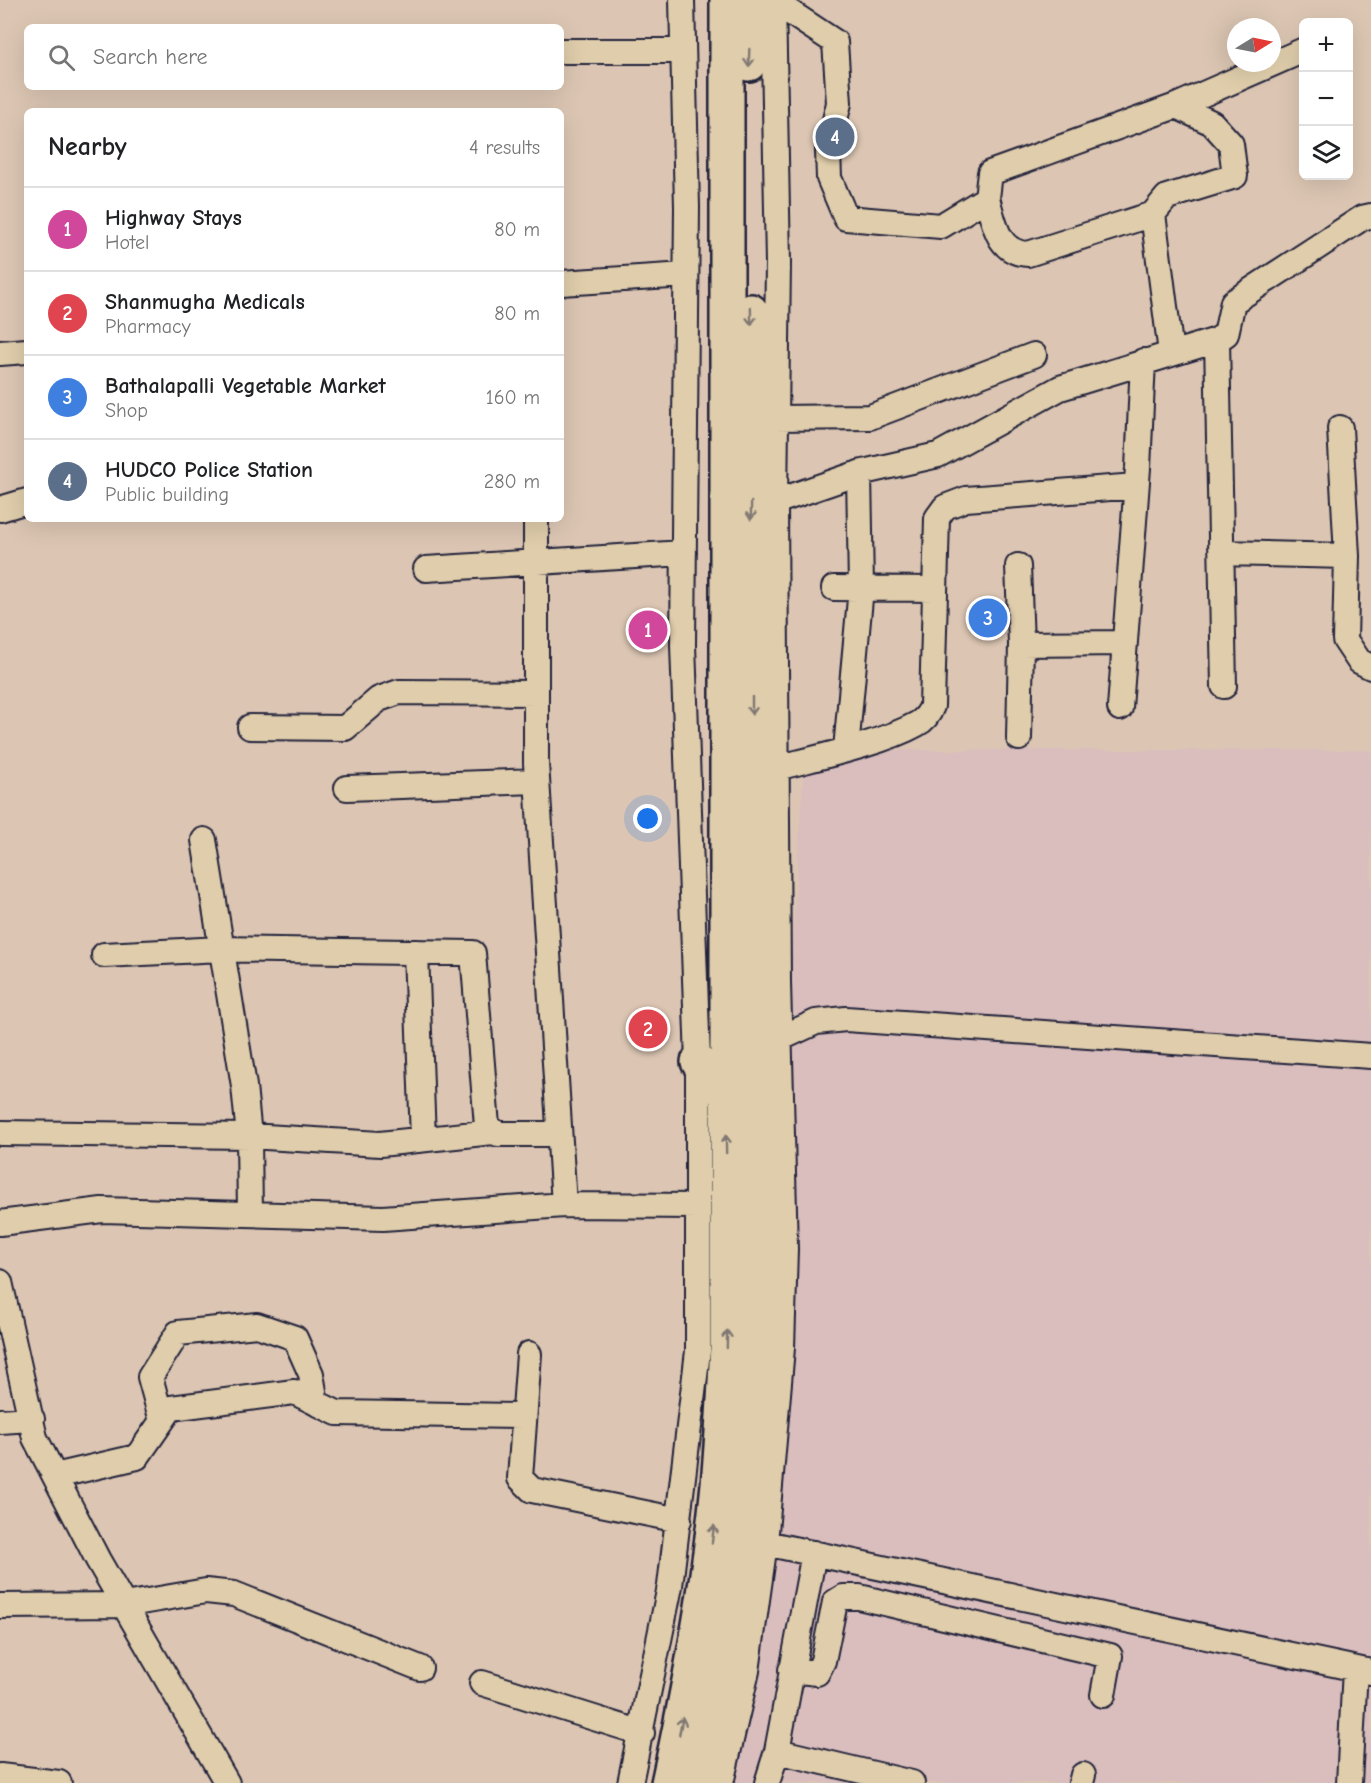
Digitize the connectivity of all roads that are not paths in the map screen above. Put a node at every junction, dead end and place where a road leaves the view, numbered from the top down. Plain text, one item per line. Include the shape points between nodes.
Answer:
1 (682, 0) edge
2 (755, 0) edge
3 (564, 51) edge
4 (684, 51) junction
5 (1299, 52) edge
6 (1176, 106) junction
7 (987, 198) junction
8 (1153, 214) junction
9 (1371, 216) edge
10 (686, 275) junction
11 (564, 283) edge
12 (1217, 340) junction
13 (24, 351) edge
14 (0, 353) edge
15 (1171, 354) junction
16 (1034, 355) dead end
17 (1143, 361) junction
18 (776, 418) junction
19 (1340, 429) dead end
20 (859, 473) junction
21 (1136, 486) junction
22 (24, 502) edge
23 (776, 502) junction
24 (0, 508) edge
25 (536, 522) edge
26 (684, 553) junction
27 (1222, 553) junction
28 (1347, 556) junction
29 (538, 561) junction
30 (1018, 566) dead end
31 (426, 569) dead end
32 (834, 588) dead end
33 (861, 588) junction
34 (935, 589) junction
35 (1124, 643) junction
36 (1021, 644) junction
37 (1371, 667) edge
38 (1224, 686) dead end
39 (536, 693) junction
40 (1120, 708) dead end
41 (250, 727) dead end
42 (1019, 738) dead end
43 (846, 749) junction
44 (777, 768) junction
45 (537, 781) junction
46 (347, 788) dead end
47 (204, 840) dead end
48 (221, 949) junction
49 (416, 952) junction
50 (104, 955) dead end
51 (768, 1043) junction
52 (1371, 1056) edge
53 (698, 1062) junction
54 (726, 1095) junction
55 (493, 1132) junction
56 (0, 1133) edge
57 (559, 1134) junction
58 (249, 1136) junction
59 (423, 1139) junction
60 (564, 1205) junction
61 (698, 1206) junction
62 (250, 1214) junction
63 (0, 1223) edge
64 (0, 1282) edge
65 (529, 1354) dead end
66 (316, 1403) junction
67 (524, 1416) junction
68 (32, 1419) junction
69 (0, 1421) edge
70 (162, 1421) junction
71 (55, 1476) junction
72 (679, 1520) junction
73 (765, 1543) junction
74 (814, 1553) junction
75 (123, 1605) junction
76 (0, 1606) edge
77 (1119, 1618) junction
78 (1110, 1656) junction
79 (420, 1668) dead end
80 (792, 1670) junction
81 (1363, 1670) edge
82 (482, 1683) dead end
83 (1103, 1695) dead end
84 (642, 1733) junction
85 (777, 1751) junction
86 (0, 1776) edge
87 (59, 1783) edge
88 (227, 1783) edge
89 (630, 1783) edge
90 (668, 1783) edge
91 (699, 1783) edge
92 (721, 1783) edge
93 (767, 1783) edge
94 (912, 1783) edge
95 (1349, 1783) edge

1 - 4 street
2 - 7 street via 835,42 839,103 828,150 829,178 846,218 942,226
2 - 18 street via 778,263
2 -> 51 highway via 748,75
2 - 54 highway
3 - 4 street
4 - 10 street
5 - 6 street
6 - 7 street via 990,172
6 - 8 street via 1212,123 1231,144 1235,176 1167,197
7 - 8 street via 1000,242 1017,254 1028,254
8 - 15 street
9 - 12 street via 1244,293 1233,302 1226,334
10 - 11 street
10 - 26 street
12 - 15 street
12 - 27 street
13 - 14 street
15 - 17 street
16 - 18 street via 870,417
17 - 20 street via 1060,388 939,455
17 - 21 street
18 - 23 street
19 - 28 street
20 - 23 street
20 - 33 street
21 - 34 street via 954,502 937,518
21 - 35 street
22 - 24 street
23 - 44 street
25 - 29 street
26 - 29 street
26 - 53 street via 683,645
27 - 28 street
27 - 38 street
28 - 37 street via 1346,640 1359,660
29 - 31 street
29 - 39 street
30 - 36 street
32 - 33 street
33 - 34 street
33 - 43 street
34 - 43 street via 932,706 928,715 916,724
35 - 36 street
35 - 40 street
36 - 42 street
39 - 41 street via 399,692 379,699 345,728
39 - 45 street
43 - 44 street
44 - 51 street
45 - 46 street
45 - 57 street
47 - 48 street
48 - 49 street
48 - 50 street
48 - 58 street
49 - 55 street via 473,953 487,1126
49 - 59 street
51 - 52 street via 816,1022 846,1019
51 - 73 street via 785,1249 782,1348
51 - 91 highway via 751,1443 743,1529 711,1732
53 - 54 highway
53 - 61 street
90 -> 54 highway via 691,1671 718,1492 727,1348
55 - 57 street
55 - 59 street
56 - 58 street
57 - 60 street
58 - 59 street via 381,1144
58 - 62 street
60 - 61 street
60 - 62 street via 383,1218
61 - 72 street via 698,1351
62 - 63 street via 102,1210
64 - 68 street
65 - 67 street
66 - 67 street via 337,1413
66 - 70 street via 294,1392 171,1408
66 - 70 street via 311,1374 295,1338 257,1325 178,1333 150,1377
67 - 72 street via 520,1478 528,1488
68 - 69 street
68 - 71 street via 35,1438
70 - 71 street via 137,1457
71 - 75 street
72 - 84 street
73 - 74 street
73 - 92 street via 747,1671
74 - 77 street
74 - 80 street
75 - 76 street
75 - 79 street via 206,1591 234,1594
75 - 88 street
77 - 78 street
77 - 81 street
78 - 80 street via 859,1597 843,1597 835,1602 818,1673
78 - 83 street
80 - 85 street
81 - 95 street
82 - 84 street
84 - 89 street
85 - 93 street
85 - 94 street
86 - 87 street

